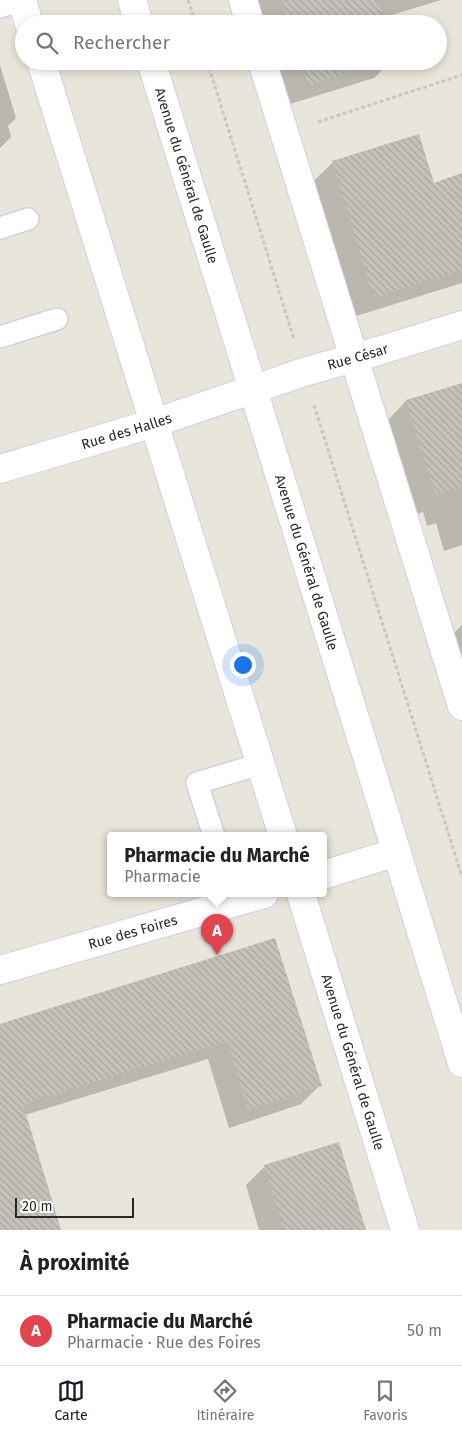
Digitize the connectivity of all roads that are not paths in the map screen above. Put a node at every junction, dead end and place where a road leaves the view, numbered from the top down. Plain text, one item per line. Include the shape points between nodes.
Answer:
1 (22, 0) edge
2 (132, 0) edge
3 (242, 0) edge
4 (0, 7) edge
5 (26, 15) edge
6 (136, 15) edge
7 (247, 15) edge
8 (44, 70) edge
9 (154, 70) edge
10 (265, 70) edge
11 (28, 219) dead end
12 (0, 228) edge
13 (57, 319) dead end
14 (462, 325) edge
15 (0, 337) edge
16 (354, 358) junction
17 (252, 388) junction
18 (154, 423) junction
19 (0, 469) edge
20 (462, 706) edge
21 (260, 764) junction
22 (213, 832) edge
23 (282, 832) edge
24 (396, 852) junction
25 (327, 874) edge
26 (302, 897) edge
27 (234, 898) edge
28 (0, 970) edge
29 (462, 1063) edge
30 (405, 1230) edge

1 - 4 lane
1 - 5 street
2 - 6 street
3 - 7 street
8 - 18 street
9 - 17 street, Avenue du Général de Gaulle
10 - 16 street
11 - 12 lane
13 - 15 lane
14 - 16 street, Rue César
16 - 17 street, Rue César
16 - 20 street
17 - 18 street, Rue des Halles
17 - 24 street, Avenue du Général de Gaulle
18 - 19 street, Rue des Halles
18 - 21 street
21 - 22 lane via 197,783
21 - 23 street
24 - 25 street
24 - 29 street, Avenue du Général de Gaulle
26 - 30 street, Avenue du Général de Gaulle
27 - 28 street, Rue des Foires

